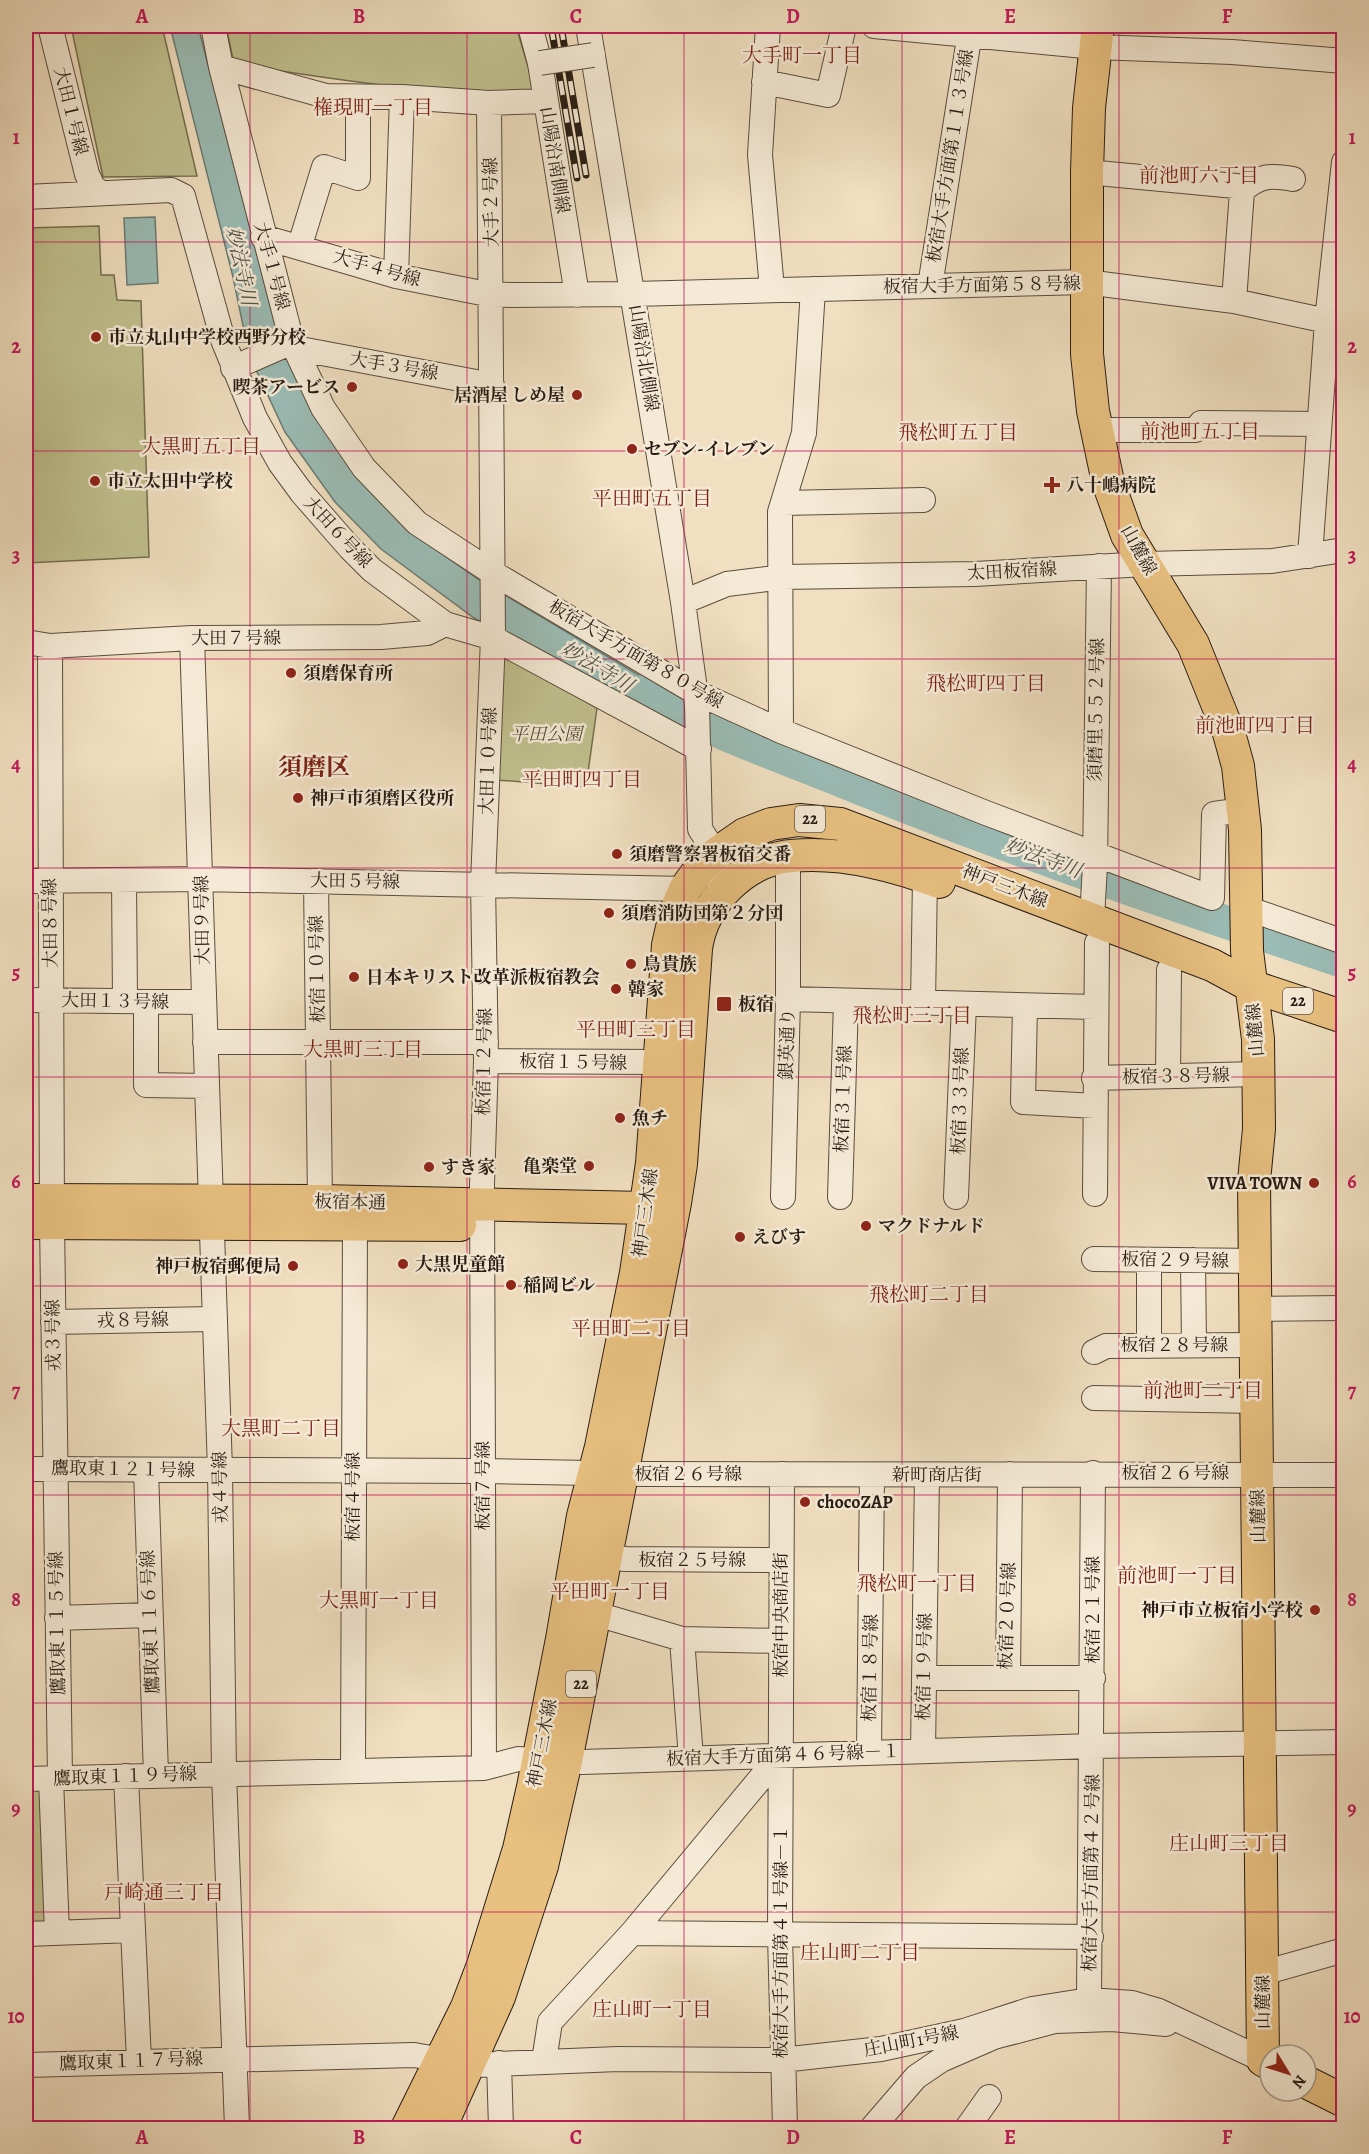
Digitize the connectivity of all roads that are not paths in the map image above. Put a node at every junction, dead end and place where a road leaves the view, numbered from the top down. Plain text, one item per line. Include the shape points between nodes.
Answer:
1 (50, 26) edge
2 (213, 26) edge
3 (530, 26) edge
4 (588, 26) edge
5 (768, 26) edge
6 (844, 26) edge
7 (874, 26) edge
8 (970, 30) edge
9 (1096, 36) edge
10 (593, 55) junction
11 (1344, 60) edge
12 (540, 63) junction
13 (221, 67) junction
14 (764, 82) junction
15 (358, 97) junction
16 (402, 97) junction
17 (546, 101) junction
18 (489, 103) junction
19 (1344, 162) edge
20 (1086, 172) junction
21 (1293, 178) dead end
22 (1246, 187) junction
23 (100, 192) junction
24 (26, 197) edge
25 (263, 237) junction
26 (300, 245) junction
27 (396, 276) junction
28 (1086, 282) junction
29 (930, 286) junction
30 (772, 289) junction
31 (813, 289) junction
32 (634, 294) junction
33 (492, 295) junction
34 (577, 295) junction
35 (1234, 301) junction
36 (1327, 321) junction
37 (290, 346) junction
38 (241, 363) junction
39 (492, 384) junction
40 (1319, 424) junction
41 (1097, 430) junction
42 (923, 500) dead end
43 (783, 503) junction
44 (1344, 550) edge
45 (1310, 556) junction
46 (1145, 564) junction
47 (1099, 566) junction
48 (493, 573) junction
49 (782, 578) junction
50 (683, 602) junction
51 (445, 624) junction
52 (192, 638) junction
53 (493, 638) junction
54 (26, 642) edge
55 (50, 646) junction
56 (696, 698) junction
57 (781, 731) junction
58 (699, 749) junction
59 (1243, 810) junction
60 (716, 854) junction
61 (1095, 859) junction
62 (778, 860) junction
63 (925, 877) junction
64 (201, 879) junction
65 (124, 880) junction
66 (26, 881) edge
67 (49, 881) junction
68 (316, 881) junction
69 (483, 883) junction
70 (685, 889) junction
71 (717, 898) junction
72 (1246, 911) junction
73 (1094, 920) junction
74 (1344, 942) edge
75 (1168, 970) junction
76 (1250, 973) junction
77 (788, 999) junction
78 (26, 1000) edge
79 (51, 1001) junction
80 (135, 1001) junction
81 (846, 1001) junction
82 (204, 1002) junction
83 (923, 1004) junction
84 (964, 1004) junction
85 (1025, 1006) junction
86 (1095, 1007) junction
87 (1344, 1017) edge
88 (317, 1041) junction
89 (205, 1042) junction
90 (486, 1052) junction
91 (660, 1062) junction
92 (1258, 1074) junction
93 (1168, 1076) junction
94 (1094, 1078) junction
95 (207, 1086) junction
96 (1095, 1106) junction
97 (1095, 1194) dead end
98 (783, 1197) dead end
99 (840, 1197) dead end
100 (956, 1197) dead end
101 (320, 1201) junction
102 (39, 1212) edge
103 (210, 1213) junction
104 (483, 1215) junction
105 (659, 1216) junction
106 (355, 1224) junction
107 (1094, 1259) dead end
108 (1149, 1260) junction
109 (1193, 1260) junction
110 (1256, 1261) junction
111 (1344, 1308) edge
112 (1256, 1309) junction
113 (213, 1319) junction
114 (53, 1322) junction
115 (1256, 1345) junction
116 (1149, 1346) junction
117 (1194, 1346) junction
118 (1094, 1352) dead end
119 (1094, 1398) dead end
120 (1257, 1401) junction
121 (55, 1468) junction
122 (26, 1469) edge
123 (146, 1470) junction
124 (220, 1470) junction
125 (483, 1471) junction
126 (353, 1472) junction
127 (1093, 1473) junction
128 (608, 1474) junction
129 (782, 1474) junction
130 (1010, 1474) junction
131 (1257, 1474) junction
132 (872, 1475) junction
133 (927, 1475) junction
134 (1344, 1475) edge
135 (604, 1557) junction
136 (781, 1560) junction
137 (593, 1613) junction
138 (150, 1615) junction
139 (57, 1618) junction
140 (682, 1639) junction
141 (781, 1641) junction
142 (924, 1678) junction
143 (1008, 1678) junction
144 (1093, 1678) junction
145 (1344, 1742) edge
146 (1260, 1743) junction
147 (1093, 1746) junction
148 (923, 1751) junction
149 (869, 1752) junction
150 (780, 1755) junction
151 (691, 1758) junction
152 (552, 1760) junction
153 (484, 1768) junction
154 (353, 1770) junction
155 (224, 1773) junction
156 (156, 1775) junction
157 (126, 1776) junction
158 (55, 1778) junction
159 (26, 1779) edge
160 (133, 1930) junction
161 (57, 1933) junction
162 (632, 1933) junction
163 (26, 1934) edge
164 (780, 1935) junction
165 (1092, 1937) junction
166 (1344, 1950) edge
167 (1263, 1973) junction
168 (1089, 2000) junction
169 (1189, 2026) junction
170 (1266, 2043) edge
171 (236, 2058) junction
172 (1258, 2058) edge
173 (782, 2060) junction
174 (139, 2061) junction
175 (544, 2061) junction
176 (471, 2062) junction
177 (26, 2065) edge
178 (1318, 2088) edge
179 (989, 2097) dead end
180 (1344, 2101) edge
181 (237, 2128) edge
182 (407, 2128) edge
183 (440, 2128) edge
184 (501, 2128) edge
185 (785, 2128) edge
186 (872, 2128) edge
187 (967, 2128) edge

1 - 23 street, 大田１号線 via 87,174
2 - 13 street, 大手１号線
3 - 12 street, 山陽沿南側線
4 - 10 street, 山陽沿北側線
5 - 14 street
6 - 14 street via 828,95
7 - 8 street
8 - 9 street
8 - 29 street, 板宿大手方面第１１３号線
9 - 11 street
9 - 20 main road, 山麓線
10 - 12 street, bridge
10 - 32 street, 山陽沿北側線
12 - 17 street, 山陽沿南側線
13 - 15 street via 326,96
13 - 25 street, 大手１号線
14 - 30 street via 760,155
15 - 16 street
15 - 26 street via 358,178 324,167
16 - 18 street
16 - 27 street
17 - 18 street
17 - 34 street, 山陽沿南側線
18 - 33 street, 大手２号線
19 - 36 street
20 - 22 street
20 - 28 main road, 山麓線
21 - 22 street via 1268,175
22 - 35 street via 1242,191
23 - 24 street, 大田６号線
23 - 38 street, 大田６号線 via 171,190 183,196
25 - 26 street, 大手４号線
25 - 37 street, 大手１号線
26 - 27 street, 大手４号線
27 - 33 street, 大手４号線
28 - 29 street, 板宿大手方面第５８号線
28 - 35 street, 板宿大手方面第５８号線
28 - 41 main road, 山麓線 via 1087,354
29 - 31 street, 板宿大手方面第５８号線
30 - 31 street, 板宿大手方面第５８号線
30 - 32 street, 板宿大手方面第５８号線
31 - 43 street via 804,433
32 - 34 street, 板宿大手方面第５８号線
32 - 50 street, 山陽沿北側線
33 - 34 street, 大手４号線
33 - 39 street, 大手２号線
35 - 36 street, 板宿大手方面第５８号線
36 - 40 street
37 - 38 street
37 - 39 street, 大手３号線
37 - 48 street, 大手１号線 via 323,408 364,468 417,523
38 - 51 street, 大田６号線 via 255,418 280,463 322,519 372,570
39 - 48 street, 大手２号線
40 - 41 street via 1201,423 1195,430
40 - 45 street
41 - 46 main road, 山麓線 via 1108,482 1127,535
42 - 43 street
43 - 49 street
44 - 45 street, 太田板宿線
45 - 46 street, 太田板宿線 via 1272,561
46 - 47 street, 太田板宿線
46 - 59 main road, 山麓線 via 1193,644 1213,692 1238,766
47 - 49 street, 太田板宿線 via 975,574
47 - 61 street, 須磨里５５２号線
48 - 53 street, 大田１０号線
48 - 56 street, 板宿大手方面第８０号線
49 - 50 street, 太田板宿線 via 727,584
49 - 57 street
50 - 56 street, 山陽沿北側線
51 - 52 street, 大田７号線 via 427,633 381,638
51 - 53 street, 大田６号線
52 - 55 street, 大田７号線
52 - 64 street, 大田９号線
53 - 58 street, 大田６号線
53 - 69 street, 大田１０号線
54 - 55 street, 大田７号線
55 - 67 street, 大田８号線
56 - 57 street, 板宿大手方面第８０号線
56 - 58 street, 山陽沿北側線
57 - 61 street, 板宿大手方面第８０号線
58 - 60 street via 700,829
59 - 61 street, 板宿大手方面第８０号線 via 1214,814 1212,897
59 - 72 main road, 山麓線
60 - 62 street
60 - 70 main road, 神戸三木線 / 22
60 - 71 street via 720,882
60 - 73 main road, 神戸三木線 / 22 via 745,834 771,824 826,821 866,832
61 - 73 street, 須磨里５５２号線
62 - 63 main road, 神戸三木線 / 22 via 846,859
62 - 71 main road, 神戸三木線 / 22 via 738,879
62 - 77 street, 銀英通り
63 - 73 main road, 神戸三木線 / 22
63 - 83 street
64 - 65 street, 大田５号線
64 - 68 street, 大田５号線
64 - 82 street, 大田９号線
65 - 67 street, 大田５号線
65 - 80 street
66 - 67 street, 大田５号線
67 - 79 street, 大田８号線
68 - 69 street, 大田５号線
68 - 88 street, 板宿１０号線
69 - 70 street, 大田５号線
69 - 90 street, 板宿１２号線
70 - 91 main road, 神戸三木線 / 22 via 671,926
71 - 105 main road, 神戸三木線 / 22 via 702,922 697,942 681,1164
72 - 74 street
72 - 76 main road, 山麓線
73 - 75 main road, 神戸三木線 / 22
73 - 76 main road, 神戸三木線 / 22 via 1212,965
73 - 86 street, 須磨里５５２号線
75 - 76 main road, 神戸三木線 / 22 via 1210,985
75 - 93 street
76 - 87 main road, 神戸三木線 / 22
76 - 92 main road, 山麓線
77 - 81 street
77 - 98 street, 銀英通り
78 - 79 street, 大田１３号線
79 - 80 street, 大田１３号線
79 - 102 street, 大田８号線
80 - 82 street, 大田１３号線
80 - 95 street via 146,1085
81 - 83 street
81 - 99 street, 板宿３１号線
82 - 89 street, 大田９号線
83 - 84 street
84 - 85 street
84 - 100 street, 板宿３３号線
85 - 86 street
85 - 96 street via 1023,1102
86 - 94 street, 須磨里５５２号線
88 - 89 street, 板宿１５号線
88 - 90 street, 板宿１５号線
88 - 101 street, 板宿１０号線
89 - 95 street, 大田９号線
90 - 91 street, 板宿１５号線
90 - 104 street, 板宿１２号線
91 - 105 main road, 神戸三木線 / 22 via 652,1162
92 - 93 street, 板宿３８号線
92 - 110 main road, 山麓線 via 1259,1129 1254,1164
93 - 94 street, 板宿３８号線
94 - 96 street, 須磨里５５２号線
95 - 103 street, 大田９号線
96 - 97 street, 須磨里５５２号線
101 - 103 main road, 板宿本通
101 - 104 main road, 板宿本通
102 - 103 main road, 板宿本通
102 - 114 street, 戎３号線
103 - 106 main road, 板宿本通
103 - 113 street, 戎４号線
104 - 105 main road, 板宿本通
104 - 106 main road, 板宿本通
104 - 125 street, 板宿７号線
105 - 128 main road, 神戸三木線 / 22 via 634,1284
106 - 126 street, 板宿４号線
107 - 108 street, 板宿２９号線
108 - 109 street, 板宿２９号線
108 - 116 street
109 - 110 street, 板宿２９号線
109 - 117 street
110 - 112 main road, 山麓線
111 - 112 street
112 - 115 main road, 山麓線
113 - 114 street, 戎８号線
113 - 124 street, 戎４号線
114 - 121 street, 戎３号線
115 - 117 street, 板宿２８号線
115 - 120 main road, 山麓線
116 - 117 street, 板宿２８号線
116 - 118 street, 板宿２８号線 via 1106,1346
119 - 120 street
120 - 131 main road, 山麓線
121 - 122 street, 鷹取東１２１号線
121 - 123 street, 鷹取東１２１号線
121 - 139 street, 鷹取東１１５号線
123 - 124 street, 鷹取東１２１号線
123 - 138 street, 鷹取東１１６号線
124 - 126 street, 鷹取東１２１号線
124 - 155 street, 戎４号線
125 - 126 street, 板宿２６号線
125 - 128 street, 板宿２６号線
125 - 153 street, 板宿７号線
126 - 154 street, 板宿４号線
127 - 130 street, 新町商店街
127 - 131 street, 板宿２６号線
127 - 144 street, 板宿２１号線
128 - 129 street, 板宿２６号線
128 - 135 main road, 神戸三木線 / 22
128 - 152 main road, 神戸三木線 / 22 via 579,1537 562,1639
129 - 132 street, 新町商店街
129 - 136 street, 板宿中央商店街
130 - 133 street, 新町商店街
130 - 143 street, 板宿２０号線
131 - 134 street, 板宿２６号線
131 - 146 main road, 山麓線
132 - 133 street, 新町商店街
132 - 149 street, 板宿１８号線
133 - 142 street, 板宿１９号線
135 - 136 street, 板宿２５号線
135 - 137 main road, 神戸三木線 / 22
136 - 141 street, 板宿中央商店街
137 - 140 street
137 - 152 main road, 神戸三木線 / 22
138 - 139 street
138 - 156 street, 鷹取東１１６号線
139 - 158 street, 鷹取東１１５号線
140 - 141 street
140 - 151 street
141 - 150 street, 板宿中央商店街
142 - 143 street, 板宿２０号線
142 - 148 street, 板宿１９号線
143 - 144 street
144 - 147 street, 板宿２１号線
145 - 146 street, 板宿大手方面第４６号線－１
146 - 147 street, 板宿大手方面第４６号線－１
146 - 167 main road, 山麓線
147 - 148 street, 板宿大手方面第４６号線－１
147 - 165 street, 板宿大手方面第４２号線
148 - 149 street, 板宿大手方面第４６号線－１
149 - 150 street, 板宿大手方面第４６号線－１
150 - 151 street, 板宿大手方面第４６号線－１
150 - 162 street
150 - 164 street, 板宿大手方面第４１号線－１
151 - 152 street, 板宿大手方面第４６号線－１
152 - 153 street, 板宿大手方面第４６号線－１ via 518,1759
152 - 176 main road, 神戸三木線 / 22 via 470,1999
153 - 154 street, 板宿大手方面第４６号線－１
154 - 155 street, 板宿大手方面第４６号線－１
155 - 156 street, 鷹取東１１９号線
155 - 171 street, 戎４号線
156 - 157 street, 鷹取東１１９号線
157 - 158 street, 鷹取東１１９号線
157 - 160 street
158 - 159 street, 鷹取東１１９号線
158 - 161 street, 鷹取東１１５号線
160 - 161 street
160 - 174 street
161 - 163 street
162 - 164 street
162 - 175 street via 550,2022
164 - 165 street
164 - 173 street, 板宿大手方面第４１号線－１
165 - 168 street, 板宿大手方面第４２号線
166 - 167 street
167 - 170 main road, 山麓線
168 - 169 street, 庄山町1号線 via 1132,2003
168 - 173 street, 庄山町1号線 via 1032,2009 963,2031 881,2049
169 - 172 street, 庄山町1号線
169 - 186 street via 1113,2019 1055,2022 994,2037 941,2060 916,2077
171 - 174 street, 鷹取東１１７号線
171 - 176 street, 鷹取東１１７号線 via 414,2055
171 - 181 street, 戎４号線
173 - 175 street, 庄山町1号線
173 - 185 street, 板宿大手方面第４１号線－１
174 - 177 street, 鷹取東１１７号線
175 - 176 street, 庄山町1号線
176 - 182 main road, 神戸三木線 / 22
176 - 183 main road, 神戸三木線 / 22
176 - 184 street
178 - 180 main road
179 - 187 street

